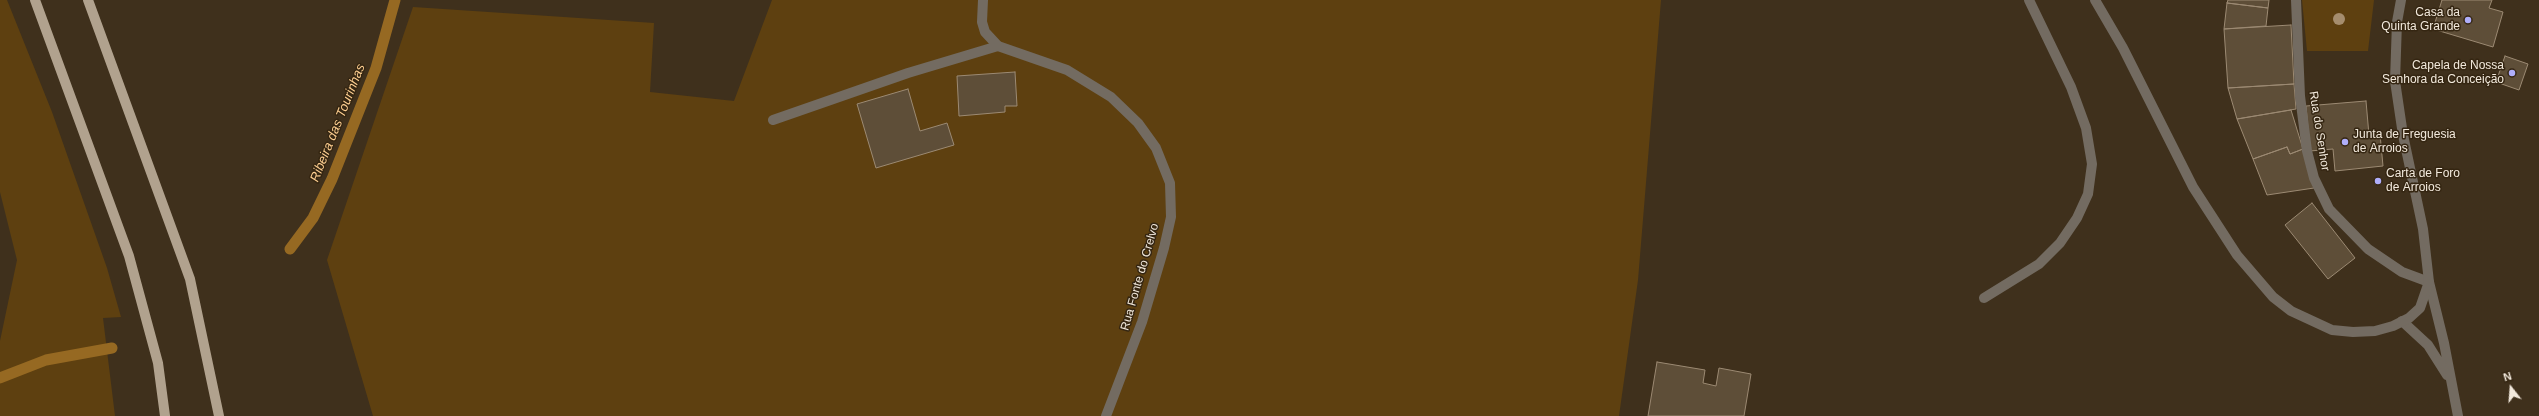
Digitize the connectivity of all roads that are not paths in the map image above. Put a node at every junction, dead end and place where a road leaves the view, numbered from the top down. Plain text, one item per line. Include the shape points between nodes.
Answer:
1 (35, 0) edge
2 (88, 0) edge
3 (983, 0) edge
4 (2029, 0) edge
5 (2095, 0) edge
6 (2296, 0) edge
7 (2401, 0) edge
8 (998, 46) junction
9 (773, 120) dead end
10 (2428, 282) junction
11 (1984, 298) dead end
12 (2402, 321) junction
13 (2450, 381) junction
14 (164, 416) edge
15 (219, 416) edge
16 (1106, 416) edge
17 (2458, 416) edge

1 - 14 main road via 129,256 158,364
2 - 15 main road via 190,279
3 - 8 street, Rua Fonte do Crelvo via 982,22 985,32
4 - 11 street via 2071,87 2086,128 2092,164 2088,194 2077,218 2060,243 2039,264
5 - 12 street via 2123,48 2193,187 2237,255 2273,297 2291,311 2332,330 2375,331
6 - 10 street, Rua do Senhor via 2300,96 2310,165 2320,194 2340,222 2368,249 2402,272
7 - 10 street via 2397,22 2395,81 2403,135 2423,229
8 - 9 street via 908,73
8 - 16 street, Rua Fonte do Crelvo via 1067,70 1111,97 1138,123 1156,148 1170,183 1171,217 1164,248 1142,322
10 - 12 street via 2420,308
10 - 13 street via 2443,337
12 - 13 street via 2428,345
13 - 17 street

